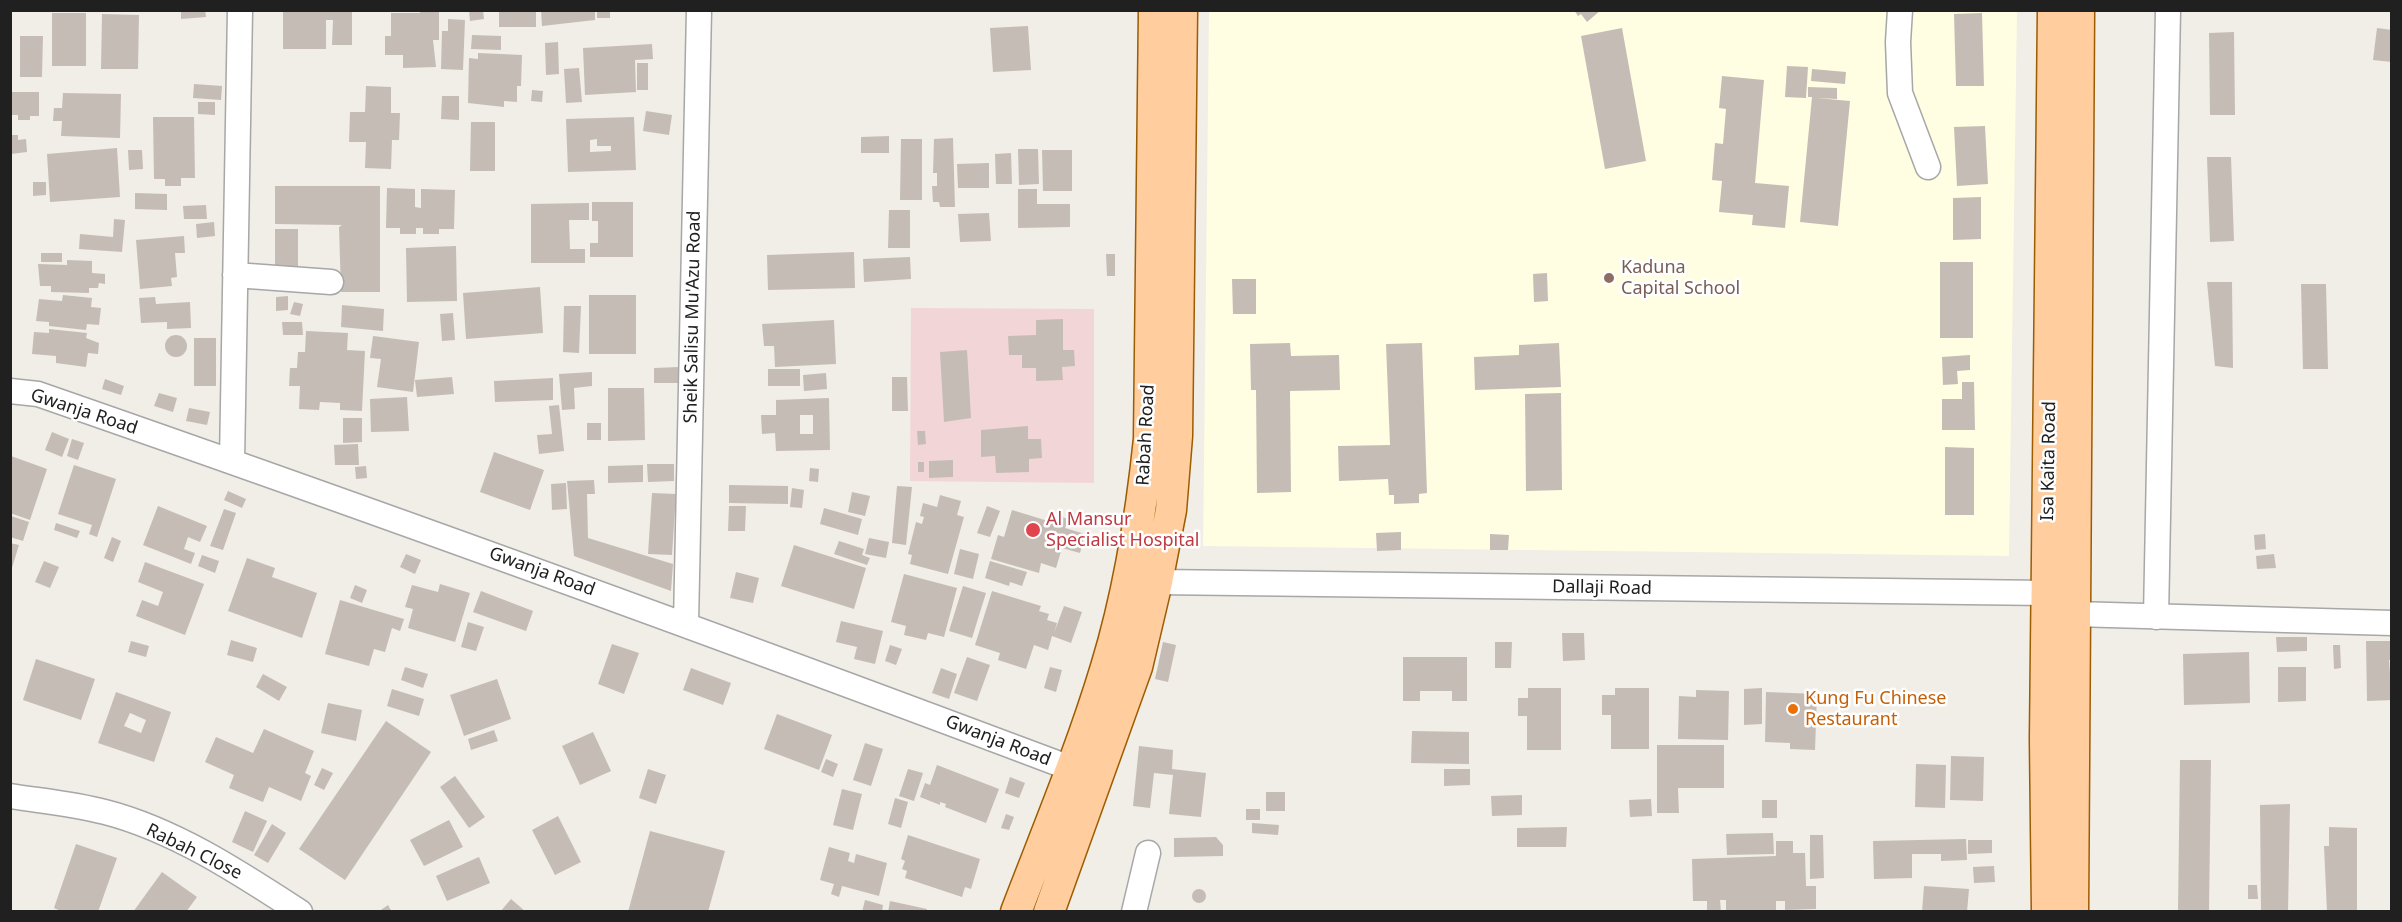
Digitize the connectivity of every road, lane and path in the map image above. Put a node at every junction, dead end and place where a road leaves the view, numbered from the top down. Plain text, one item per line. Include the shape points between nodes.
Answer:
1 (240, 10) edge
2 (699, 10) edge
3 (1154, 10) edge
4 (1182, 10) edge
5 (1900, 10) edge
6 (2054, 10) edge
7 (2079, 10) edge
8 (2168, 10) edge
9 (1928, 166) dead end
10 (235, 275) junction
11 (331, 282) dead end
12 (10, 391) edge
13 (232, 461) junction
14 (1157, 582) junction
15 (2048, 593) junction
16 (2073, 614) junction
17 (2156, 617) junction
18 (2391, 622) edge
19 (686, 623) junction
20 (1070, 768) junction
21 (10, 796) edge
22 (1148, 853) dead end
23 (300, 912) edge
24 (1016, 912) edge
25 (1049, 912) edge
26 (1134, 912) edge
27 (2047, 912) edge
28 (2073, 912) edge

1 - 10 street
2 - 19 street, Sheik Salisu Mu'Azu Road
3 - 20 main road, Rabah Road via 1149,439 1142,509 1129,582 1106,668
4 - 14 main road, Rabah Road via 1177,436 1171,510
5 - 9 street via 1900,93
6 - 15 main road, Isa Kaita Road
7 - 16 main road, Isa Kaita Road
8 - 17 street
10 - 11 street
10 - 13 street
12 - 13 street, Gwanja Road via 38,394
13 - 19 street, Gwanja Road
14 - 15 street, Dallaji Road
14 - 25 main road, Rabah Road via 1137,667
15 - 27 main road, Isa Kaita Road
16 - 17 street
16 - 28 main road, Isa Kaita Road
17 - 18 street
19 - 20 street, Gwanja Road
20 - 24 main road, Rabah Road
21 - 23 street, Rabah Close via 106,812 174,838 252,880
22 - 26 street

